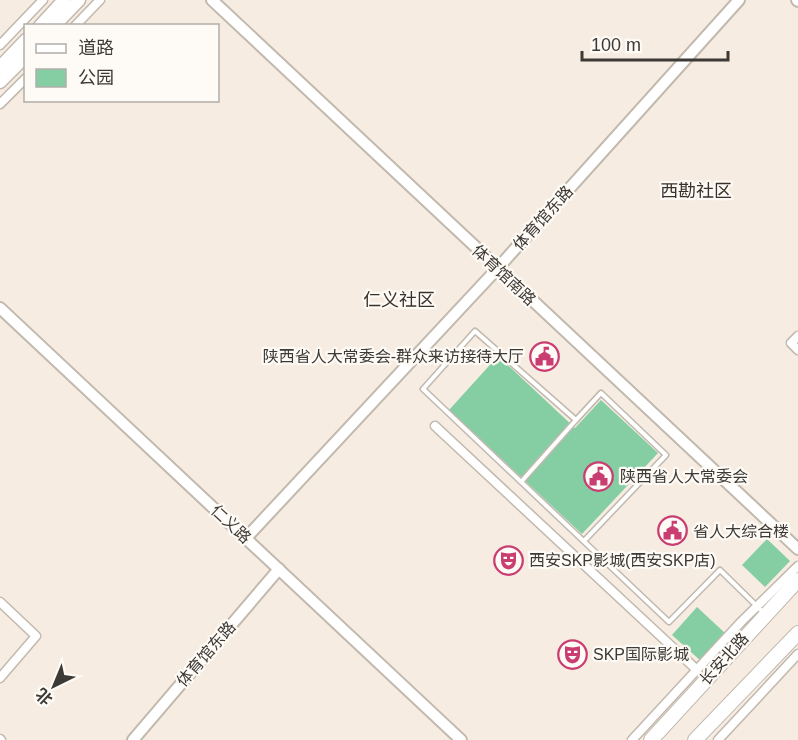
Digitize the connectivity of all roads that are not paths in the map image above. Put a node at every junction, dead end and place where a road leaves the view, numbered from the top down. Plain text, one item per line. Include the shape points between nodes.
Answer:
1 (43, 0) edge
2 (64, 0) edge
3 (79, 0) edge
4 (99, 0) edge
5 (212, 0) edge
6 (739, 0) edge
7 (42, 24) edge
8 (56, 24) edge
9 (77, 24) edge
10 (24, 42) edge
11 (0, 45) edge
12 (24, 58) edge
13 (0, 67) edge
14 (24, 80) edge
15 (0, 82) edge
16 (0, 104) edge
17 (497, 269) junction
18 (0, 308) edge
19 (798, 336) edge
20 (798, 350) edge
21 (576, 420) junction
22 (435, 426) dead end
23 (521, 482) junction
24 (246, 538) junction
25 (584, 540) junction
26 (798, 549) edge
27 (798, 566) edge
28 (279, 569) junction
29 (798, 579) edge
30 (0, 602) edge
31 (761, 610) junction
32 (798, 633) edge
33 (798, 654) edge
34 (697, 670) junction
35 (0, 678) edge
36 (133, 740) edge
37 (461, 740) edge
38 (632, 740) edge
39 (651, 740) edge
40 (695, 740) edge
41 (718, 740) edge

1 - 11 street
2 - 7 main road
3 - 8 main road
4 - 9 street
5 - 17 street, 体育馆南路
6 - 17 street, 体育馆东路
10 - 13 main road
12 - 15 main road
14 - 16 street
17 - 24 street, 体育馆东路
17 - 26 street, 体育馆南路
18 - 24 street, 仁义路
19 - 20 street via 791,343
21 - 23 lane
21 - 23 lane via 475,331 423,389
21 - 25 lane via 601,393 666,455
22 - 34 street
23 - 25 lane
24 - 28 street, 仁义路
25 - 31 lane via 669,622 720,570
27 - 31 street
28 - 36 street, 体育馆东路
28 - 37 street, 仁义路
29 - 31 main road, 长安北路
30 - 35 street via 36,636
31 - 34 street
31 - 39 main road, 长安北路
32 - 40 main road
33 - 41 street
34 - 38 street

